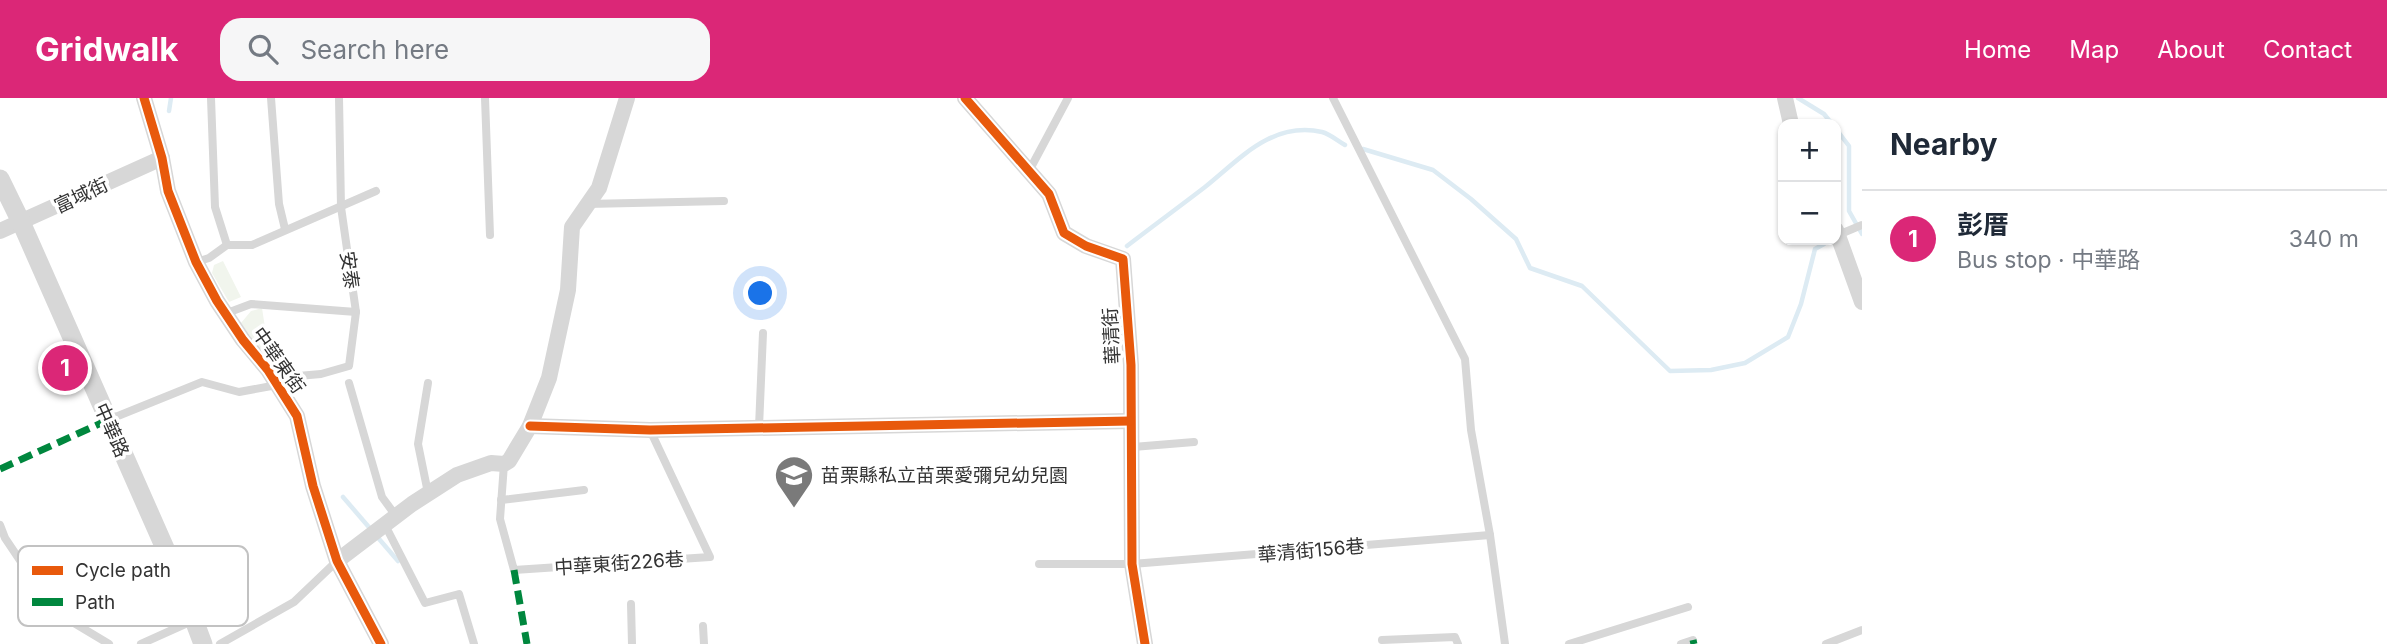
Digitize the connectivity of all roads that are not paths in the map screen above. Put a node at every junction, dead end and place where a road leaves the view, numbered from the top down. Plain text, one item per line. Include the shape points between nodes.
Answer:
1 (144, 98) edge
2 (211, 98) edge
3 (271, 98) edge
4 (339, 98) edge
5 (485, 98) edge
6 (627, 98) edge
7 (965, 98) edge
8 (1068, 98) edge
9 (1334, 98) edge
10 (1786, 98) edge
11 (1790, 119) edge
12 (162, 158) junction
13 (1029, 171) junction
14 (0, 178) edge
15 (376, 191) dead end
16 (724, 201) dead end
17 (587, 204) junction
18 (341, 207) junction
19 (21, 222) junction
20 (1862, 225) edge
21 (285, 229) junction
22 (0, 231) edge
23 (1842, 232) edge
24 (490, 236) dead end
25 (227, 245) junction
26 (196, 262) junction
27 (1862, 302) edge
28 (356, 312) junction
29 (227, 313) junction
30 (763, 333) dead end
31 (349, 383) dead end
32 (428, 383) dead end
33 (276, 385) junction
34 (108, 420) junction
35 (1130, 421) junction
36 (530, 426) junction
37 (759, 427) junction
38 (650, 430) junction
39 (1194, 442) dead end
40 (1133, 447) junction
41 (504, 464) junction
42 (584, 490) dead end
43 (428, 493) junction
44 (501, 500) junction
45 (387, 523) junction
46 (0, 525) edge
47 (1490, 535) junction
48 (164, 546) edge
49 (18, 557) edge
50 (337, 561) junction
51 (1039, 564) dead end
52 (1132, 564) junction
53 (631, 604) dead end
54 (1688, 607) dead end
55 (79, 626) edge
56 (181, 626) edge
57 (196, 626) edge
58 (703, 626) dead end
59 (1862, 630) edge
60 (1602, 639) edge
61 (1382, 640) dead end
62 (1693, 640) dead end
63 (109, 644) edge
64 (141, 644) edge
65 (204, 644) edge
66 (220, 644) edge
67 (381, 644) edge
68 (474, 644) edge
69 (632, 644) edge
70 (704, 644) edge
71 (1145, 644) edge
72 (1458, 644) edge
73 (1505, 644) edge
74 (1569, 644) edge
75 (1681, 644) edge
76 (1826, 644) edge

1 - 12 street, 中華東街
2 - 25 lane via 215,206
3 - 21 lane
4 - 18 lane, 安泰
5 - 24 lane
6 - 17 street via 607,168
7 - 13 street, 華清街
8 - 13 lane
9 - 47 lane via 1465,359 1471,430
10 - 11 street
12 - 19 street, 富域街
12 - 26 street, 中華東街 via 168,191
13 - 35 street, 華清街 via 1049,194 1063,233 1123,259 1130,328
14 - 19 street, 中華路
15 - 18 lane
16 - 17 lane
17 - 36 street via 572,227 562,324 549,378
18 - 21 lane
18 - 28 lane, 安泰
19 - 22 street, 富域街
19 - 34 street, 中華路
20 - 23 lane
21 - 25 lane via 252,245
23 - 27 street
25 - 26 lane
26 - 29 street, 中華東街
28 - 29 lane, 安泰 via 251,303
28 - 33 lane via 349,366
29 - 33 street, 中華東街
30 - 37 lane
31 - 45 lane
32 - 43 lane via 418,444
33 - 34 lane via 239,392 202,383
33 - 50 street, 中華東街 via 297,416
34 - 48 street, 中華路
35 - 37 street
35 - 40 street, 華清街
36 - 38 street
36 - 41 street
37 - 38 street
38 - 44 lane, 中華東街226巷 via 710,556 514,569 500,519
39 - 40 lane
40 - 52 street, 華清街
41 - 43 street via 491,463 457,475
41 - 44 lane
42 - 44 lane
43 - 45 street
45 - 50 street
45 - 68 lane via 425,603 459,594
46 - 49 lane
47 - 52 lane, 華清街156巷
47 - 73 lane
50 - 66 lane via 294,602
50 - 67 street, 中華東街
51 - 52 lane, 華清街156巷
52 - 71 street, 華清街
53 - 69 lane
54 - 60 lane
55 - 63 lane
56 - 64 lane
57 - 65 street, 中華路
58 - 70 lane
59 - 76 lane
60 - 74 lane
61 - 72 lane via 1455,637
62 - 75 lane

